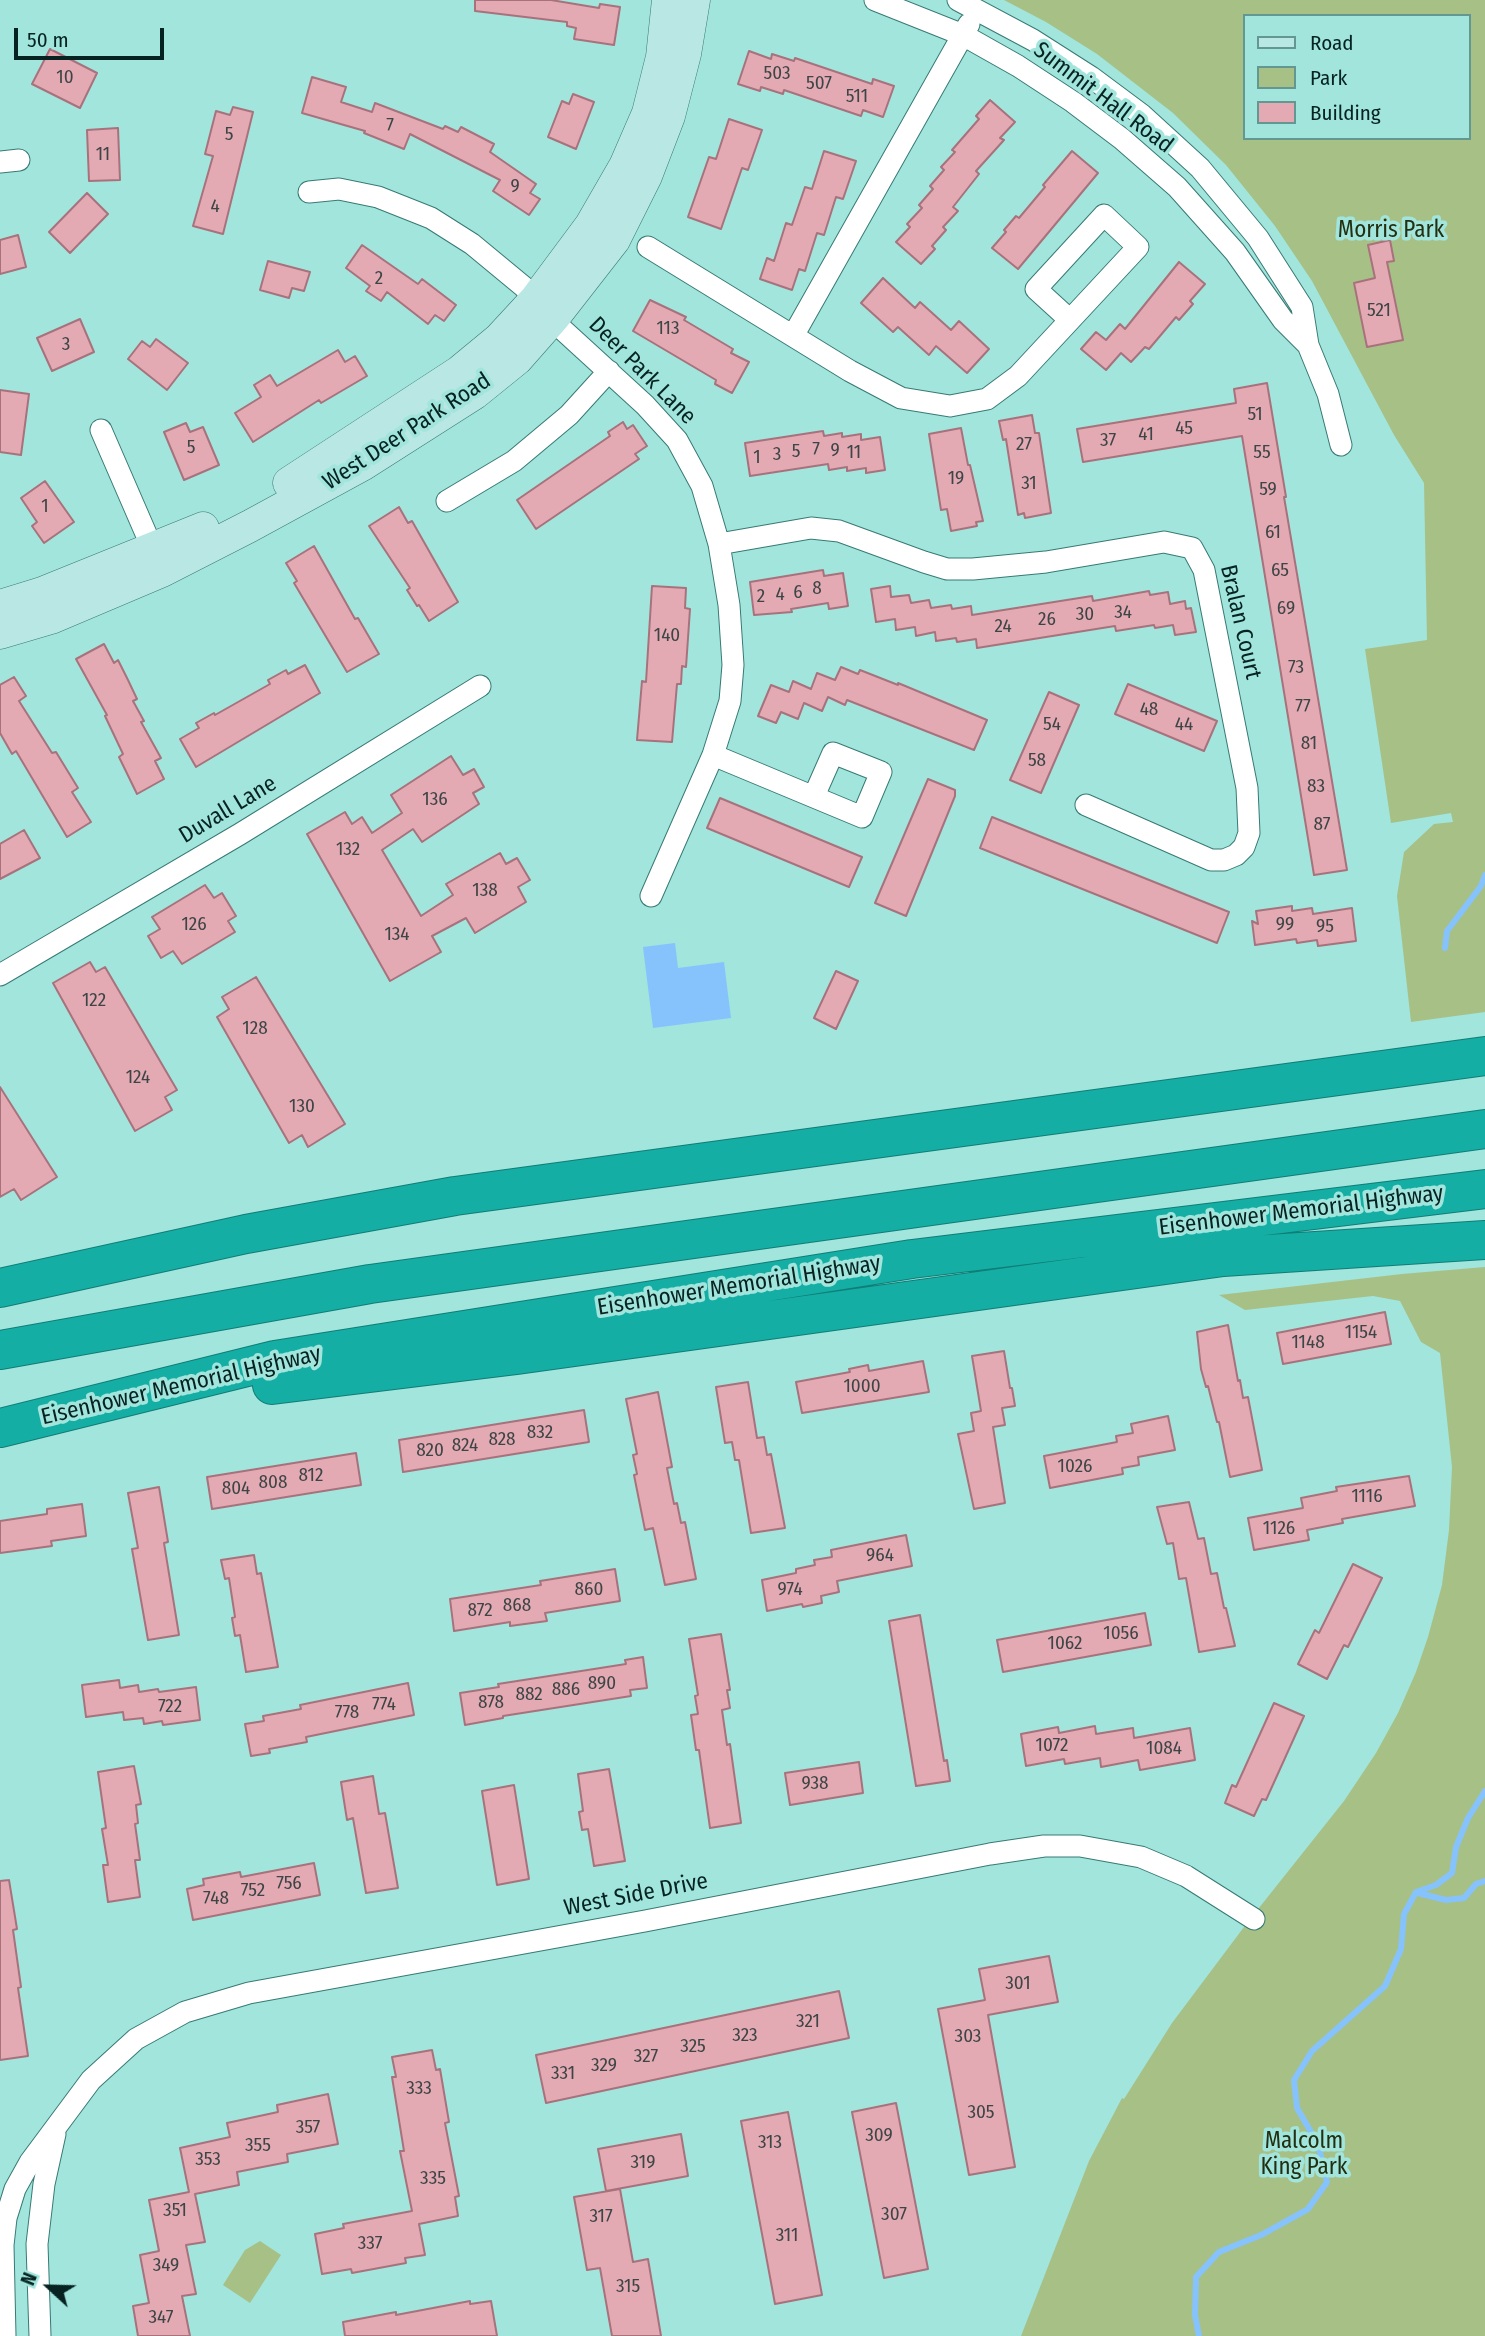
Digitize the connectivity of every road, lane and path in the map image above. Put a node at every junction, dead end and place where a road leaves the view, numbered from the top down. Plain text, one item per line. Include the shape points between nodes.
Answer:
1 (668, 0) edge
2 (694, 0) edge
3 (876, 0) edge
4 (967, 4) edge
5 (963, 35) junction
6 (309, 192) dead end
7 (648, 247) dead end
8 (545, 308) junction
9 (1070, 320) junction
10 (793, 336) junction
11 (1308, 345) junction
12 (609, 371) junction
13 (101, 430) dead end
14 (1342, 445) dead end
15 (447, 501) dead end
16 (719, 544) junction
17 (158, 560) junction
18 (0, 606) edge
19 (0, 634) edge
20 (480, 686) dead end
21 (713, 755) junction
22 (814, 796) dead end
23 (1086, 805) dead end
24 (651, 896) dead end
25 (0, 975) edge
26 (1485, 1049) edge
27 (1485, 1056) edge
28 (1442, 1060) junction
29 (1485, 1129) edge
30 (1485, 1189) edge
31 (1485, 1240) edge
32 (0, 1288) edge
33 (0, 1350) edge
34 (72, 1410) junction
35 (0, 1429) edge
36 (1254, 1919) dead end
37 (57, 2125) junction
38 (5, 2336) edge
39 (40, 2336) edge

1 - 8 street, West Deer Park Road via 662,57 648,113 625,166
2 - 8 street, West Deer Park Road via 685,54 659,146 614,240
3 - 5 street, Summit Hall Road
4 - 5 street, Summit Hall Road
4 - 11 street, Summit Hall Road via 1091,77 1200,168 1258,238 1302,307
5 - 10 street, Summit Hall Road
5 - 11 street, Summit Hall Road via 1073,102 1168,179 1235,252 1283,320
6 - 8 street, Deer Park Lane via 339,189 378,197 431,218 472,244
7 - 10 street
8 - 12 street, Deer Park Lane
8 - 17 street, West Deer Park Road via 361,438
9 - 9 street via 1036,289 1104,215 1138,247
9 - 10 street via 1018,376 987,399 950,405 901,398
11 - 14 street, Summit Hall Road
12 - 15 street via 569,415 514,461
12 - 16 street, Deer Park Lane via 677,440 702,486
13 - 17 street
16 - 21 street, Deer Park Lane via 733,665 730,701
16 - 23 street, Bralan Court via 811,528 839,531 947,569 1046,562 1164,542 1192,548 1204,570 1247,788 1249,833 1244,847 1224,860 1211,860
17 - 18 street, West Deer Park Road
17 - 19 street, West Deer Park Road via 51,618
20 - 25 street, Duvall Lane
21 - 22 street
21 - 24 street, Deer Park Lane
26 - 28 highway
27 - 28 highway
28 - 32 highway via 455,1196 246,1234
29 - 33 highway via 370,1284
30 - 34 highway, Eisenhower Memorial Highway via 912,1259 275,1360
31 - 34 highway via 1223,1257 517,1355
34 - 35 highway, Eisenhower Memorial Highway
36 - 37 street, West Side Drive via 1186,1875 1141,1857 1080,1846 1000,1852 237,1996 185,2012 136,2039 91,2080
37 - 38 street, West Side Drive via 15,2189 6,2218
37 - 39 street, West Side Drive via 37,2244

